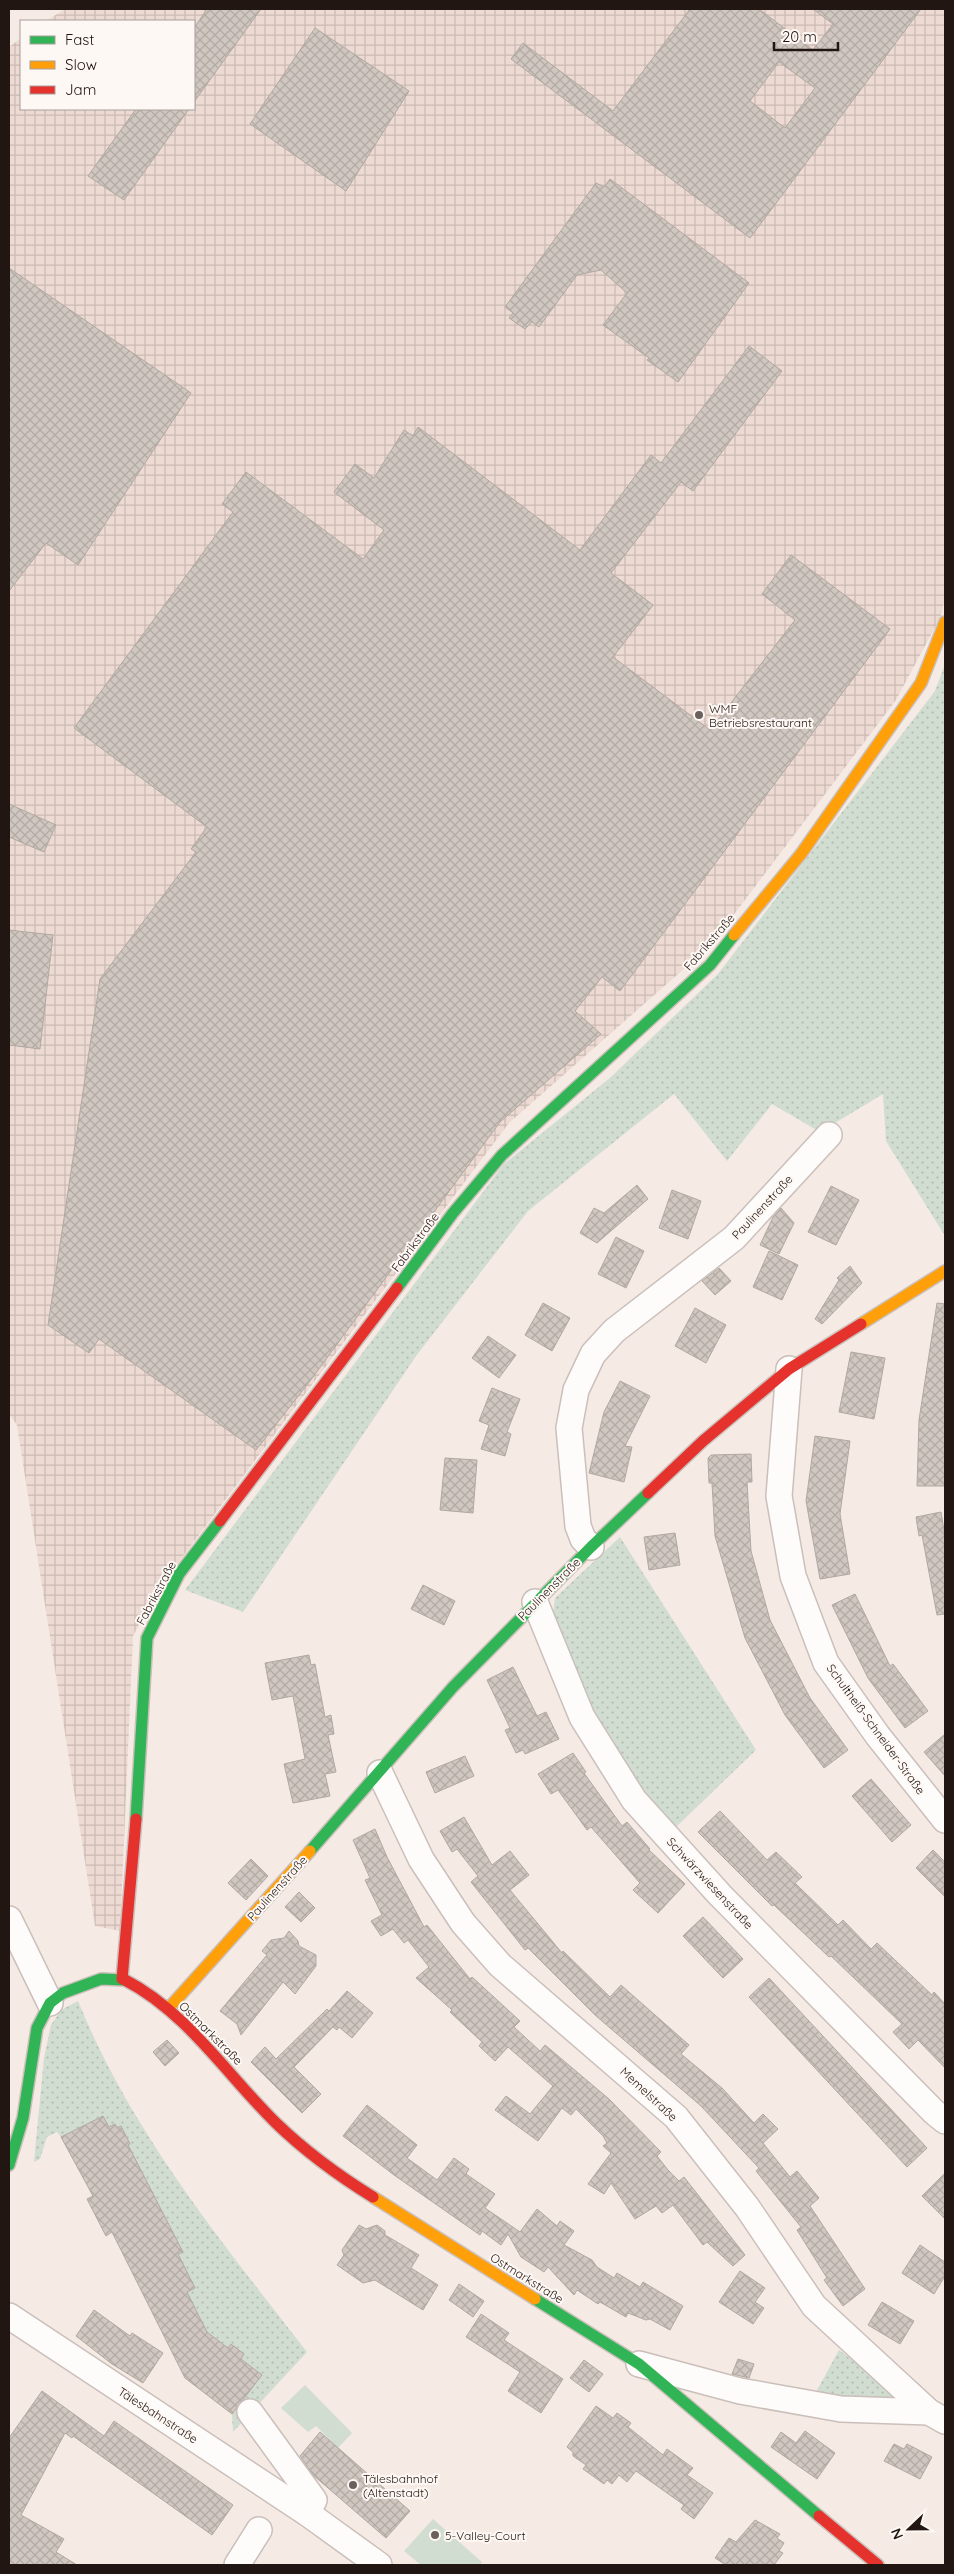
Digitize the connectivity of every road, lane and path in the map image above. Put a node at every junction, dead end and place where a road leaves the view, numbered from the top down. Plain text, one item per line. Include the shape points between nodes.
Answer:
1 (945, 622) edge
2 (829, 1135) dead end
3 (945, 1271) edge
4 (789, 1369) junction
5 (591, 1547) junction
6 (535, 1602) junction
7 (380, 1773) junction
8 (945, 1820) edge
9 (9, 1919) edge
10 (122, 1979) junction
11 (50, 2003) junction
12 (168, 2009) junction
13 (945, 2120) edge
14 (9, 2165) edge
15 (9, 2316) edge
16 (639, 2364) junction
17 (250, 2412) dead end
18 (937, 2417) edge
19 (307, 2513) junction
20 (259, 2530) dead end
21 (237, 2565) edge
22 (379, 2565) edge
23 (878, 2565) edge

1 - 10 street, Fabrikstraße via 921,684 801,854 710,966 502,1155 454,1213 179,1574 148,1638
2 - 5 street, Paulinenstraße via 734,1238 614,1331 593,1354 576,1390 569,1428 578,1526 583,1540
3 - 4 street, Paulinenstraße
4 - 5 street, Paulinenstraße via 703,1441
4 - 8 street, Schultheiß-Schneider-Straße via 779,1496 793,1576 826,1663 878,1736
5 - 6 street, Paulinenstraße
6 - 7 street, Paulinenstraße via 453,1687
6 - 13 street, Schwärzwiesenstraße via 582,1717 634,1800 720,1895
7 - 12 street, Paulinenstraße
7 - 18 street, Memelstraße via 421,1859 463,1923 507,1972 676,2117 747,2207 814,2306
9 - 11 street
10 - 11 street via 101,1979 63,1993
10 - 12 street via 144,1990
11 - 14 street via 38,2028 23,2118
12 - 16 street, Ostmarkstraße via 276,2123 347,2181
15 - 19 street, Tälesbahnstraße
16 - 18 street, Memelstraße via 740,2391 841,2409
16 - 23 street, Ostmarkstraße
17 - 19 street via 314,2500
19 - 22 street, Tälesbahnstraße
20 - 21 street

